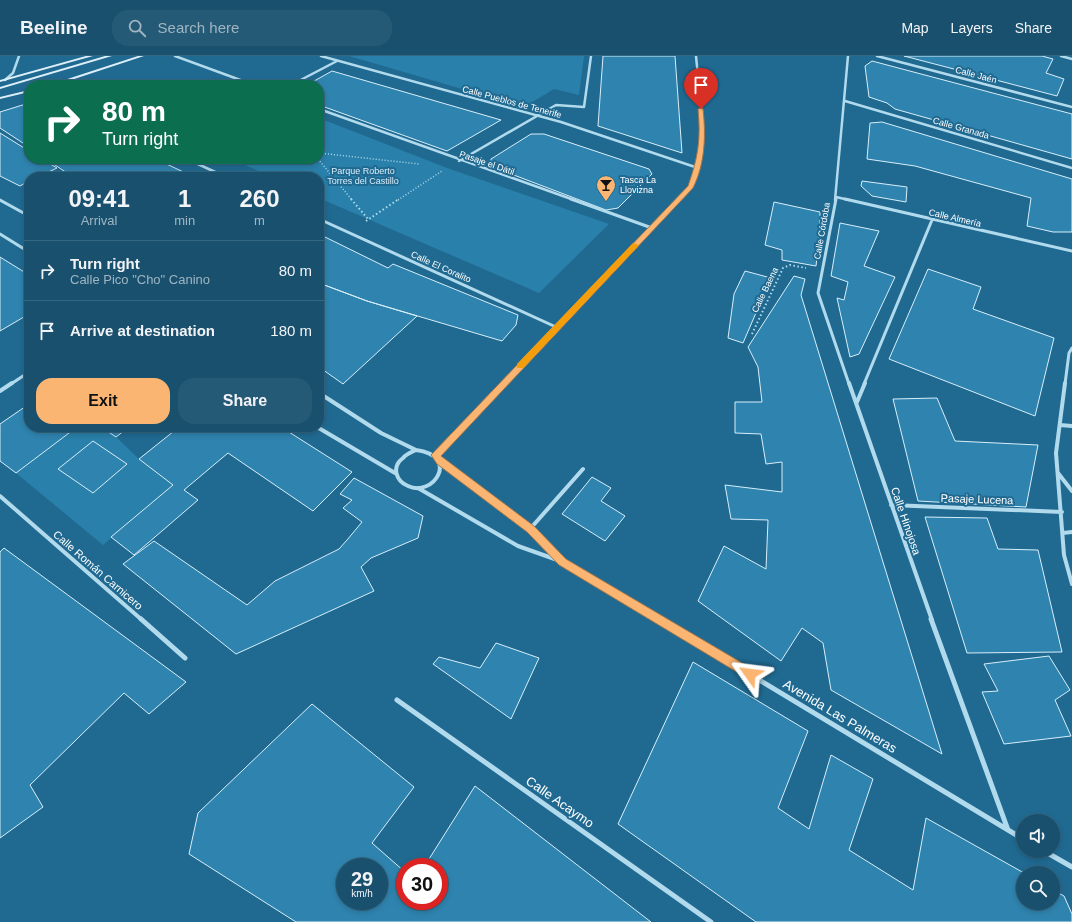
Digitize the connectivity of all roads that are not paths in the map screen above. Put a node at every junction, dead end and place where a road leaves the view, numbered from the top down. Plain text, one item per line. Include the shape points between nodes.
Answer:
1 (18, 56) edge
2 (91, 56) edge
3 (110, 56) edge
4 (142, 56) edge
5 (175, 56) edge
6 (321, 56) edge
7 (591, 56) edge
8 (696, 56) edge
9 (848, 56) edge
10 (877, 56) edge
11 (1061, 56) edge
12 (1072, 59) edge
13 (337, 61) junction
14 (6, 80) junction
15 (28, 80) edge
16 (69, 80) edge
17 (240, 80) edge
18 (301, 80) edge
19 (0, 81) edge
20 (24, 81) edge
21 (0, 88) edge
22 (24, 92) edge
23 (0, 98) edge
24 (845, 101) junction
25 (1072, 107) edge
26 (324, 111) edge
27 (537, 116) junction
28 (459, 161) junction
29 (198, 164) edge
30 (698, 168) junction
31 (1072, 168) edge
32 (215, 172) edge
33 (836, 197) junction
34 (0, 200) edge
35 (24, 213) edge
36 (932, 220) junction
37 (324, 221) edge
38 (652, 228) junction
39 (0, 234) edge
40 (24, 249) edge
41 (1072, 252) edge
42 (556, 327) junction
43 (1072, 348) edge
44 (24, 375) edge
45 (0, 391) edge
46 (324, 396) edge
47 (857, 403) junction
48 (1060, 425) junction
49 (1072, 426) edge
50 (324, 431) edge
51 (416, 450) junction
52 (436, 455) junction
53 (440, 461) junction
54 (583, 469) dead end
55 (1058, 472) junction
56 (395, 473) junction
57 (418, 488) junction
58 (1072, 491) edge
59 (0, 496) edge
60 (891, 505) junction
61 (1062, 512) junction
62 (530, 529) junction
63 (1072, 532) edge
64 (1063, 533) junction
65 (562, 562) junction
66 (1072, 584) edge
67 (185, 658) dead end
68 (397, 700) dead end
69 (1008, 830) junction
70 (1016, 835) edge
71 (1056, 858) edge
72 (1072, 867) edge
73 (710, 922) edge

1 - 14 street via 13,72
2 - 14 main road
3 - 15 main road
4 - 16 main road
5 - 17 street
6 - 13 street, Calle Pueblos de Tenerife
7 - 27 street via 584,107 556,105
8 - 30 street via 703,136
9 - 24 street, Calle Córdoba
10 - 25 street, Calle Jaén
11 - 12 street
13 - 18 street
13 - 27 street, Calle Pueblos de Tenerife
14 - 19 main road
20 - 21 main road
22 - 23 main road
24 - 31 street, Calle Granada
24 - 33 street, Calle Córdoba
26 - 28 street, Pasaje el Dátil
27 - 28 street
27 - 30 street, Calle Pueblos de Tenerife
28 - 38 street, Pasaje el Dátil
29 - 32 street
30 - 38 street via 691,187
33 - 36 street, Calle Almería
33 - 47 street, Calle Córdoba via 818,293
34 - 35 street
36 - 41 street, Calle Almería
36 - 47 street
37 - 42 street, Calle El Coralito
38 - 42 street
39 - 40 street
42 - 52 street
43 - 48 street via 1069,353
44 - 45 street
46 - 51 street via 381,433
47 - 60 street, Calle Hinojosa
48 - 49 street
48 - 55 street via 1056,454
50 - 56 street
51 - 52 street via 427,450
51 - 56 street via 404,454 396,463
52 - 53 street
53 - 57 street via 438,475 427,486
53 - 62 street, Avenida Las Palmeras
54 - 62 street
55 - 58 street
55 - 61 street
56 - 57 street via 399,482 407,487
57 - 65 street, Avenida Las Palmeras via 518,546
59 - 67 street, Calle Román Carnicero
60 - 61 street, Pasaje Lucena
60 - 69 street, Calle Hinojosa
61 - 64 street
62 - 65 street, Avenida Las Palmeras
63 - 64 street
64 - 66 street via 1064,555
65 - 69 street, Avenida Las Palmeras
68 - 73 street, Calle Acaymo
69 - 70 street, Avenida Las Palmeras
71 - 72 street

